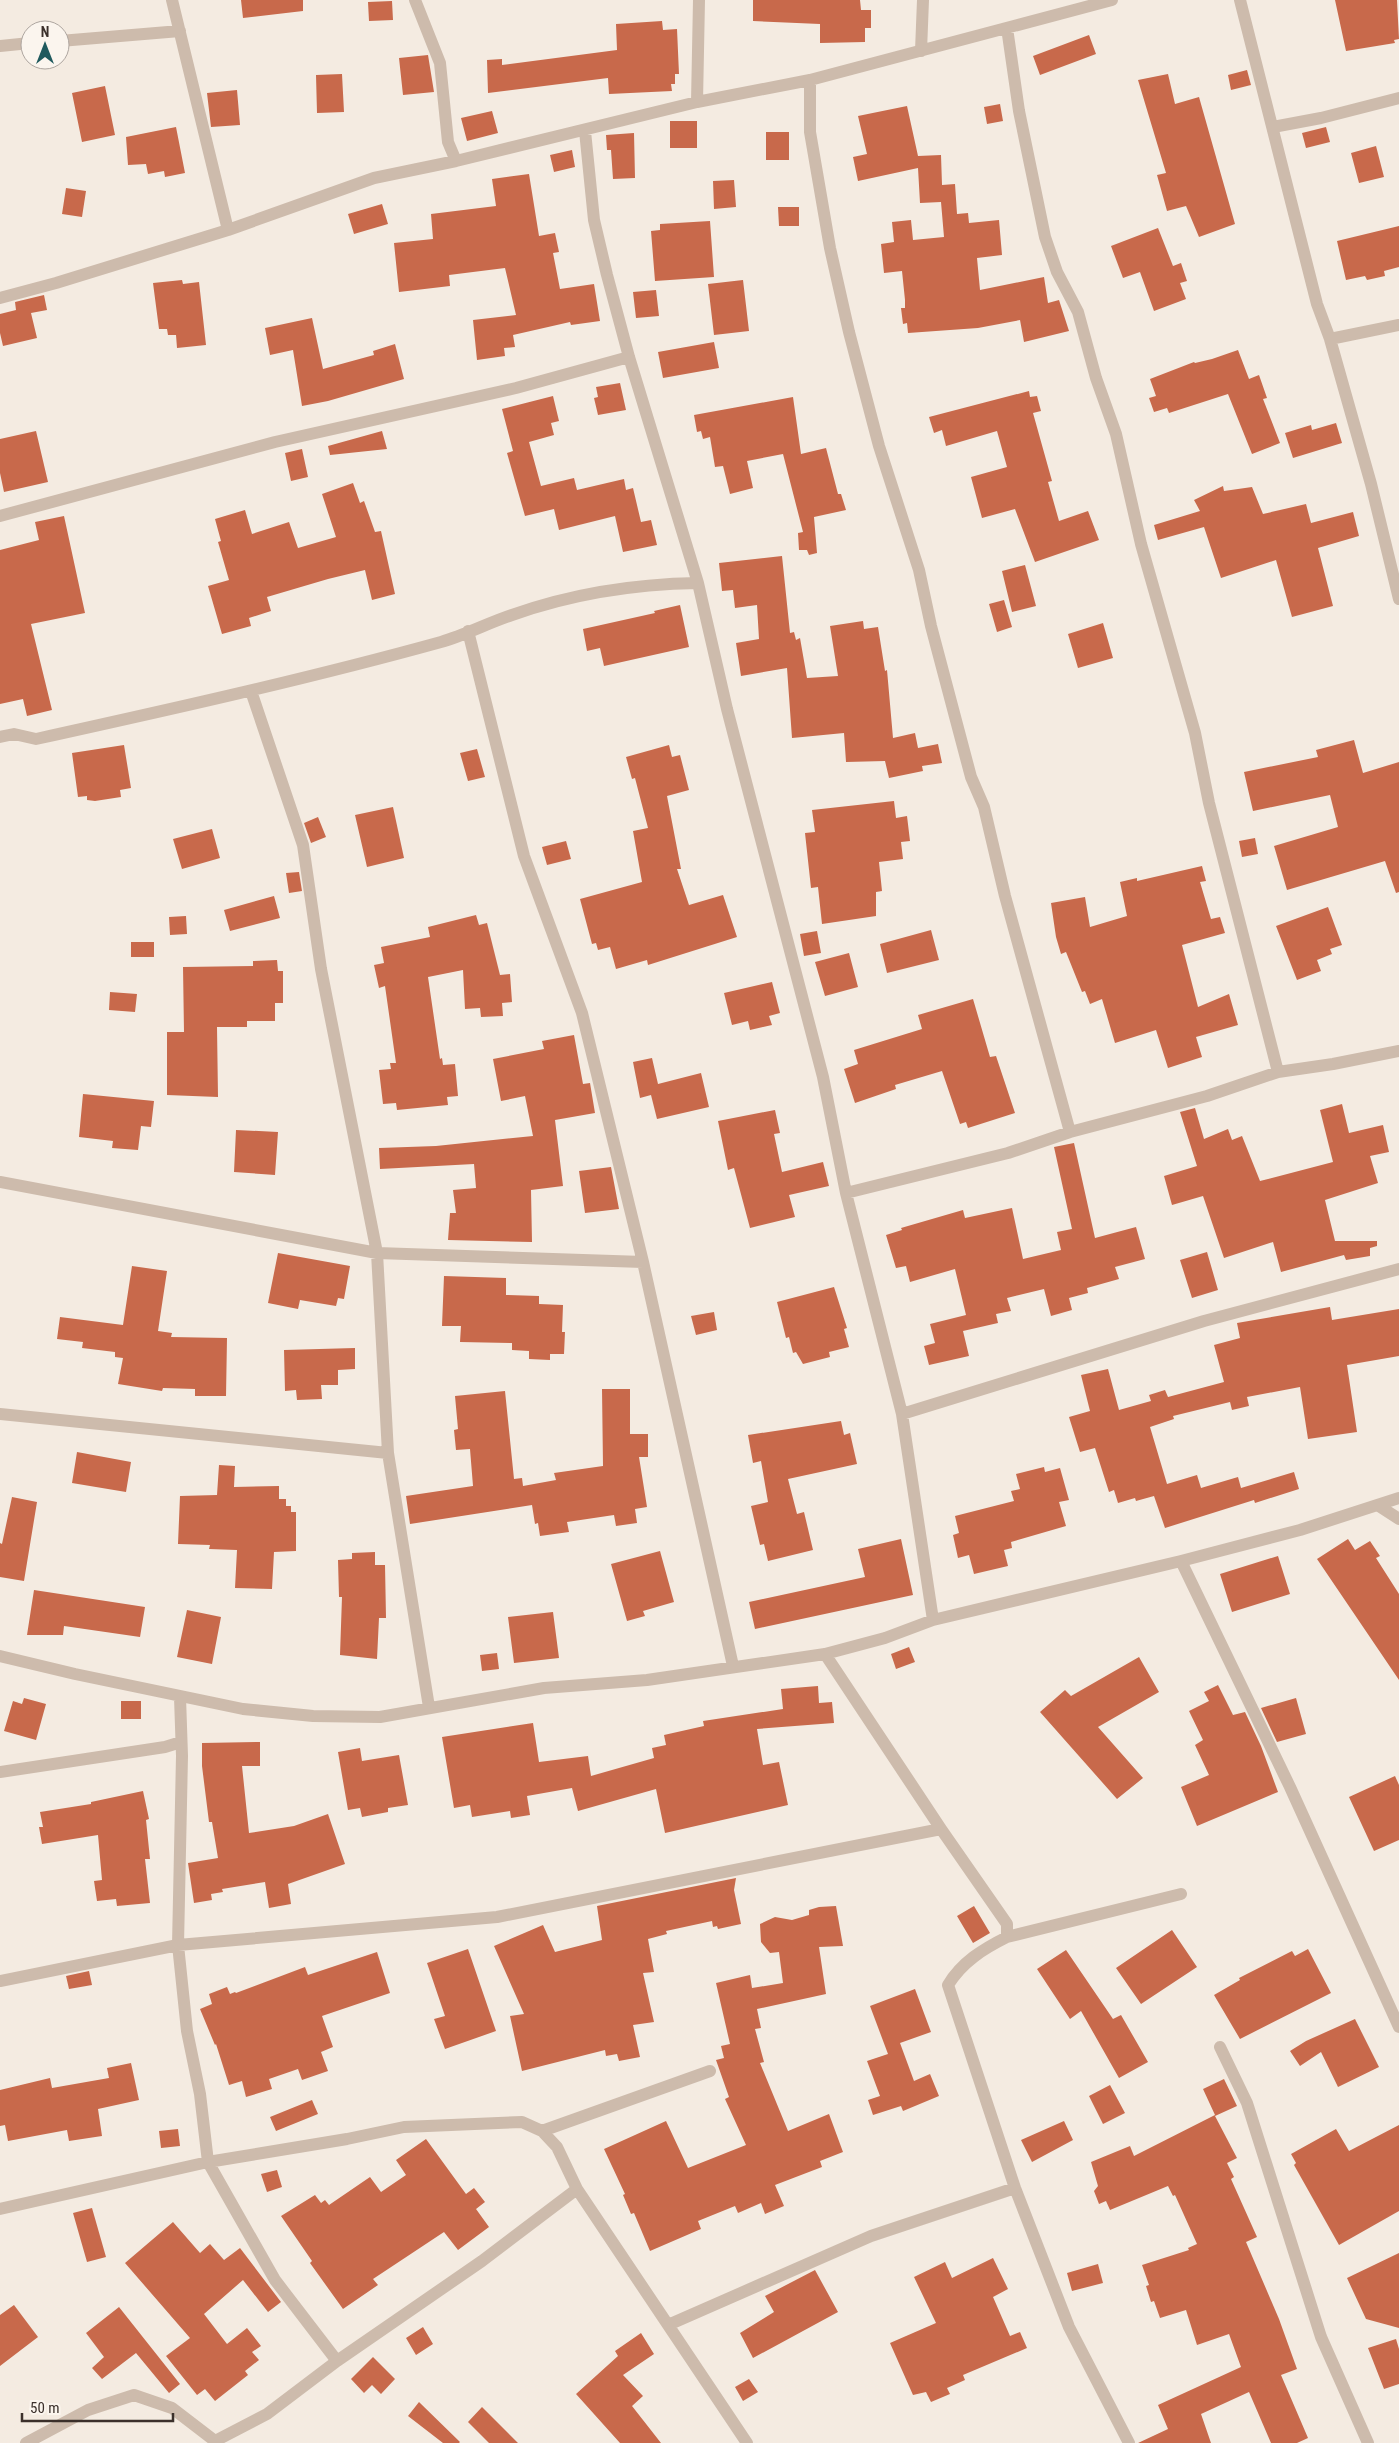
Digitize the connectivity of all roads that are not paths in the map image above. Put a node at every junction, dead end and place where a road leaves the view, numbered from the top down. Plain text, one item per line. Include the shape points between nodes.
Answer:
1 (172, 0) edge
2 (415, 0) edge
3 (699, 0) edge
4 (923, 0) edge
5 (1112, 0) edge
6 (1240, 0) edge
7 (1007, 28) junction
8 (180, 31) junction
9 (70, 40) edge
10 (20, 44) edge
11 (0, 46) edge
12 (922, 51) junction
13 (810, 80) junction
14 (1399, 98) edge
15 (697, 102) junction
16 (1273, 127) junction
17 (585, 131) junction
18 (456, 161) junction
19 (228, 230) junction
20 (0, 298) edge
21 (1399, 325) edge
22 (1330, 340) junction
23 (629, 357) junction
24 (0, 516) edge
25 (698, 583) junction
26 (1399, 598) edge
27 (468, 632) junction
28 (251, 691) junction
29 (0, 737) edge
30 (1399, 1051) edge
31 (1278, 1072) junction
32 (1070, 1132) junction
33 (0, 1182) edge
34 (846, 1193) junction
35 (377, 1253) junction
36 (643, 1262) junction
37 (1399, 1269) edge
38 (0, 1414) edge
39 (902, 1414) junction
40 (388, 1453) junction
41 (1399, 1498) edge
42 (1379, 1506) junction
43 (1399, 1519) edge
44 (1181, 1561) junction
45 (932, 1620) junction
46 (825, 1654) junction
47 (0, 1656) edge
48 (733, 1666) junction
49 (180, 1697) junction
50 (429, 1707) junction
51 (181, 1742) junction
52 (0, 1772) edge
53 (941, 1829) junction
54 (1181, 1894) dead end
55 (1007, 1937) junction
56 (178, 1945) junction
57 (0, 1982) edge
58 (1395, 2007) edge
59 (1399, 2027) edge
60 (1220, 2047) dead end
61 (710, 2071) dead end
62 (542, 2130) junction
63 (208, 2162) junction
64 (1015, 2188) junction
65 (576, 2189) junction
66 (0, 2209) edge
67 (668, 2325) junction
68 (337, 2361) junction
69 (26, 2443) edge
70 (748, 2443) edge
71 (1129, 2443) edge
72 (1368, 2443) edge

1 - 8 street
2 - 18 street via 440,63 448,142
3 - 15 street
4 - 12 street
5 - 7 street
6 - 16 street
7 - 12 street
7 - 31 street via 1019,111 1045,237 1057,272 1078,312 1116,434 1141,544 1195,733 1209,803
8 - 9 street
8 - 19 street
10 - 11 street
12 - 13 street
13 - 15 street
13 - 32 street via 810,132 830,248 849,332 878,446 920,570 931,626 971,777 984,807
14 - 16 street
15 - 17 street
16 - 22 street via 1317,304
17 - 18 street
17 - 23 street via 594,220
18 - 19 street via 374,178
19 - 20 street
21 - 22 street
22 - 26 street
23 - 24 street via 516,388 275,442
23 - 25 street
25 - 27 street via 576,596 512,614
25 - 34 street via 727,710 823,1078
27 - 28 street
27 - 36 street via 524,856 582,1012
28 - 29 street via 36,739 14,734
28 - 35 street via 303,845 320,969
30 - 31 street
31 - 32 street via 1207,1096
32 - 34 street via 1008,1153
33 - 35 street
34 - 39 street
35 - 36 street
35 - 40 street
36 - 48 street
37 - 39 street via 1204,1321
38 - 40 street
39 - 45 street
40 - 50 street
41 - 42 street
42 - 43 street
42 - 44 street
44 - 45 street
44 - 58 street
45 - 46 street via 885,1638
46 - 48 street
46 - 53 street
47 - 49 street
48 - 50 street via 647,1680 544,1688
49 - 50 street via 243,1709 313,1716 380,1717
49 - 51 street
51 - 52 street via 165,1748
51 - 56 street
53 - 55 street via 1007,1924
53 - 56 street via 497,1917
54 - 55 street
55 - 64 street via 982,1950 957,1970 948,1985
56 - 57 street
56 - 63 street via 187,2031 200,2094
58 - 59 street
60 - 72 street via 1247,2103 1321,2338
61 - 62 street
62 - 63 street via 522,2122 404,2127
62 - 65 street via 557,2147
63 - 66 street
63 - 68 street via 275,2280
64 - 67 street via 871,2236
64 - 71 street via 1069,2327
65 - 67 street
65 - 68 street via 482,2261
67 - 70 street
68 - 69 street via 266,2414 215,2441 172,2408 134,2395 88,2410

